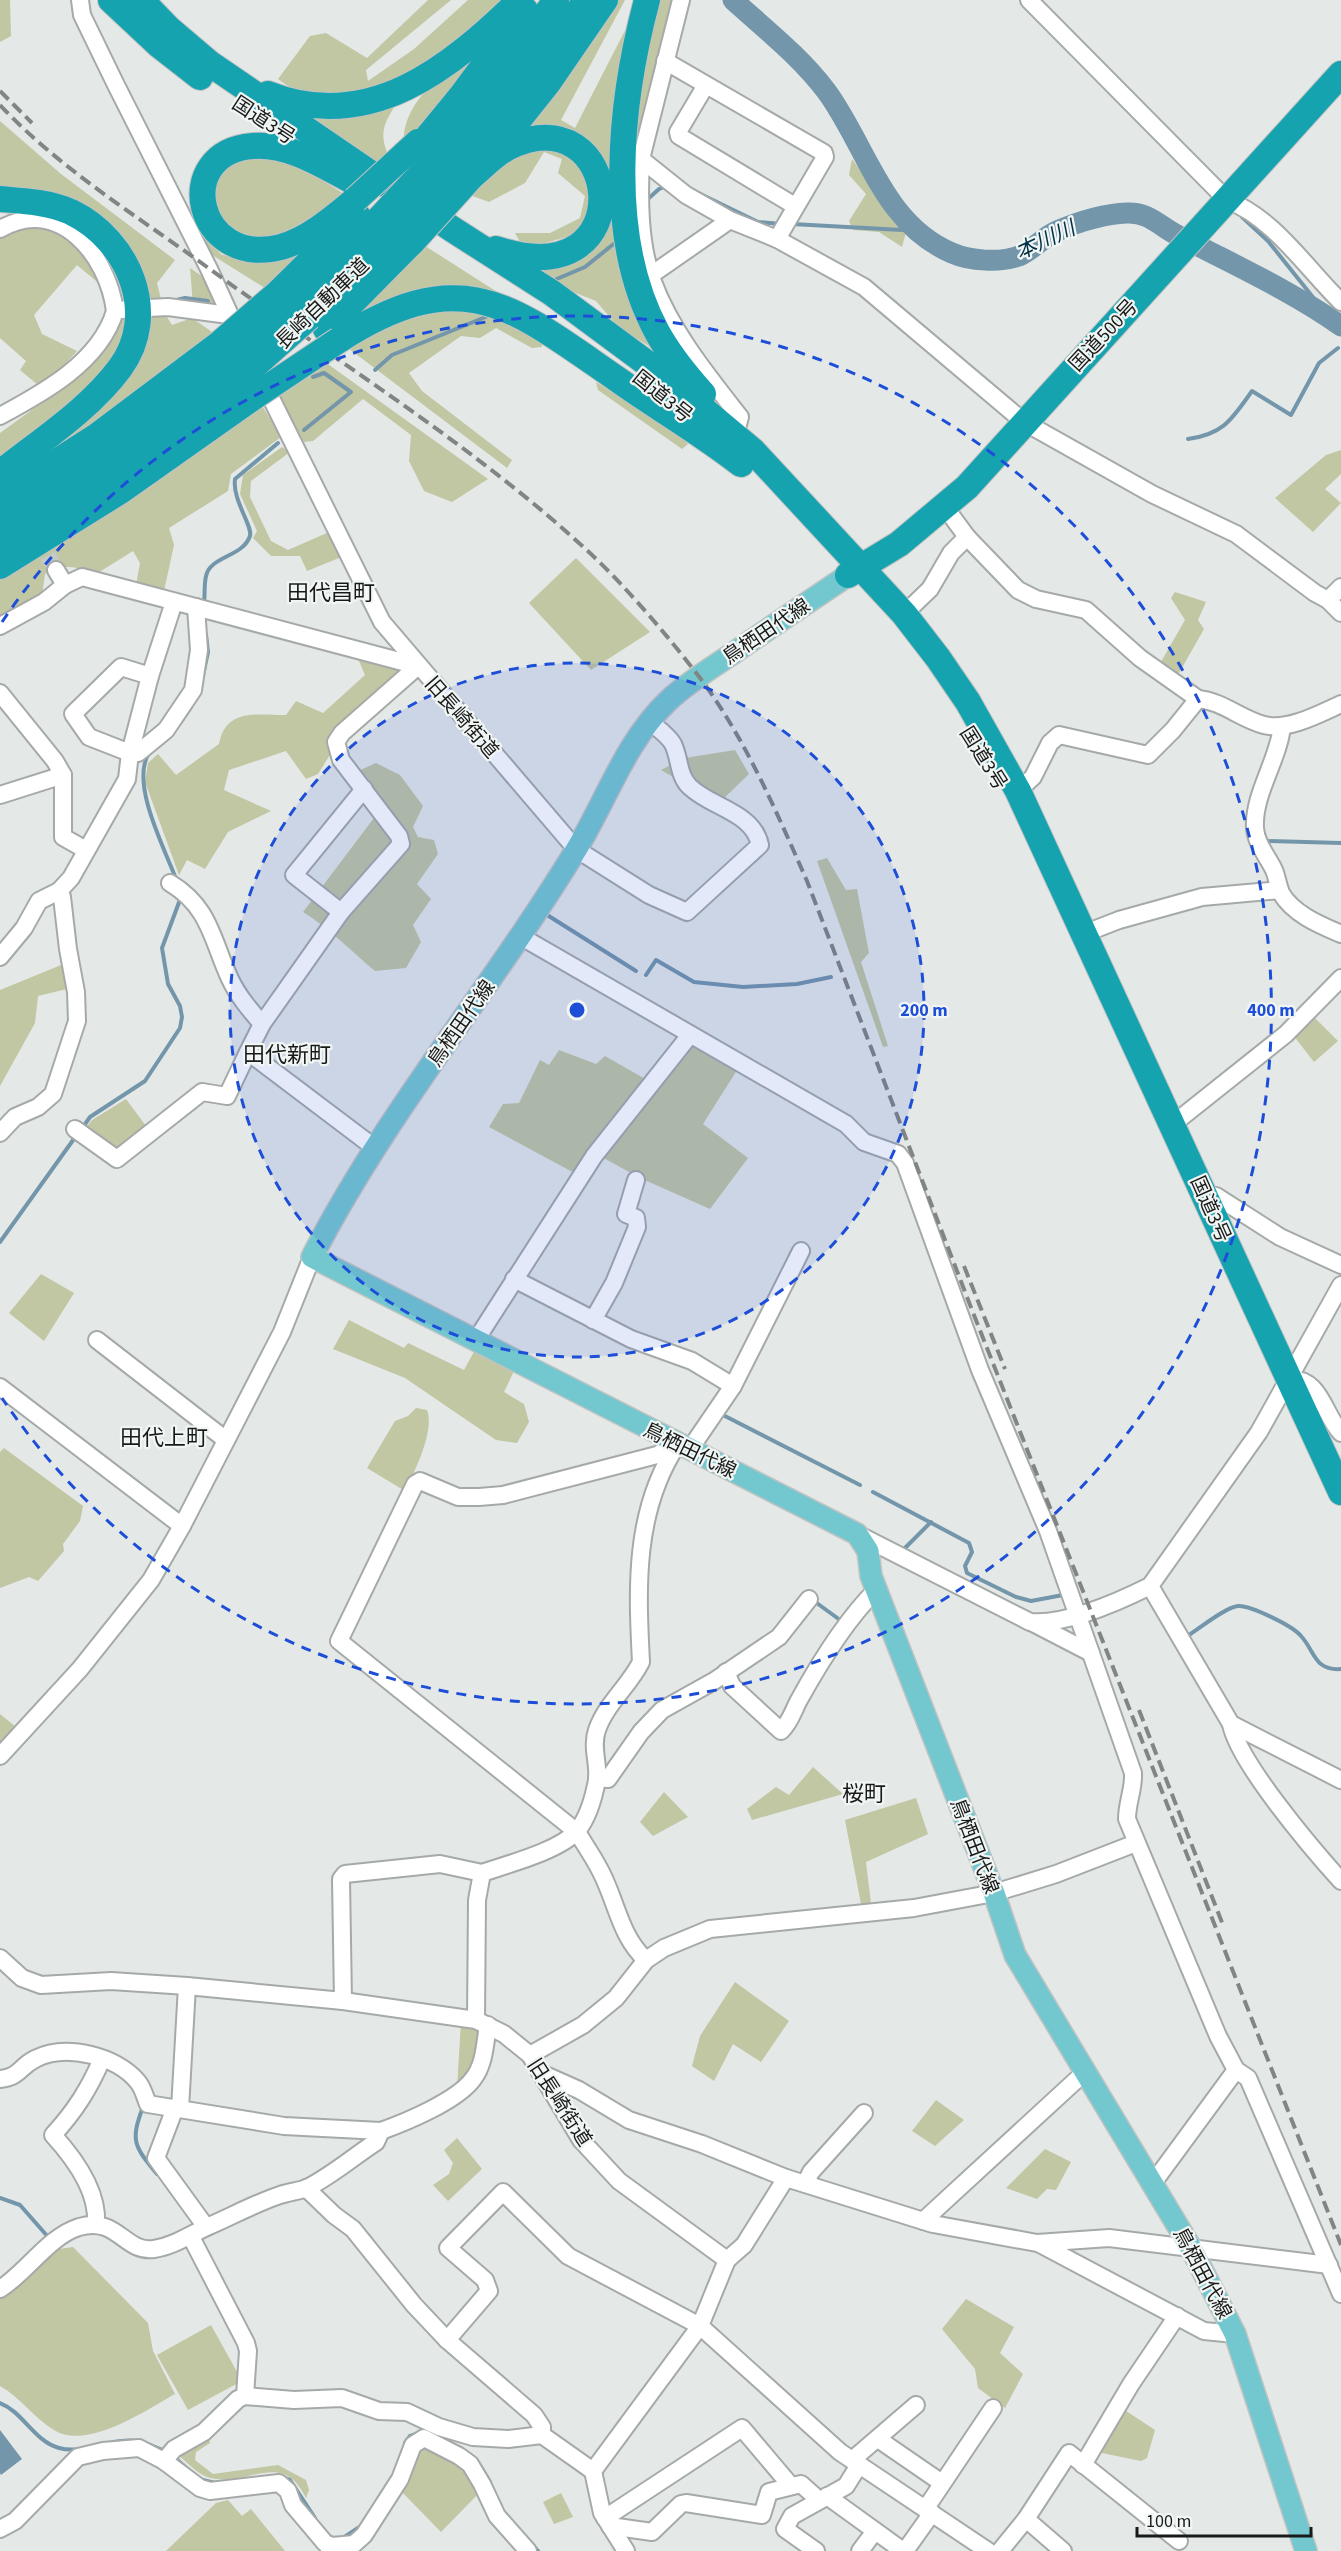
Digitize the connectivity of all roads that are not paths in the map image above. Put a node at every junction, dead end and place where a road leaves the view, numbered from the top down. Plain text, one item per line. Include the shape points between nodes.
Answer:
1 (80, 0) edge
2 (111, 0) edge
3 (141, 0) edge
4 (520, 0) edge
5 (532, 0) edge
6 (556, 0) edge
7 (580, 0) edge
8 (587, 0) edge
9 (605, 0) edge
10 (647, 0) edge
11 (681, 0) edge
12 (1029, 0) edge
13 (538, 60) junction
14 (664, 61) junction
15 (210, 63) junction
16 (1341, 74) edge
17 (705, 85) junction
18 (440, 157) junction
19 (642, 159) junction
20 (0, 199) edge
21 (1227, 200) junction
22 (378, 214) junction
23 (730, 220) junction
24 (786, 222) junction
25 (0, 229) edge
26 (452, 229) junction
27 (651, 275) junction
28 (1341, 302) edge
29 (148, 309) dead end
30 (229, 315) junction
31 (309, 317) junction
32 (241, 373) junction
33 (0, 417) edge
34 (1024, 422) junction
35 (736, 432) junction
36 (747, 458) junction
37 (0, 473) edge
38 (0, 498) edge
39 (945, 507) junction
40 (0, 520) edge
41 (967, 537) junction
42 (0, 544) edge
43 (0, 566) edge
44 (56, 570) tunnel mouth
45 (854, 571) junction
46 (65, 585) junction
47 (1341, 587) edge
48 (1328, 600) junction
49 (174, 602) junction
50 (203, 609) junction
51 (1341, 613) edge
52 (904, 614) junction
53 (0, 626) edge
54 (418, 666) junction
55 (150, 676) junction
56 (0, 693) edge
57 (1198, 699) junction
58 (1341, 704) edge
59 (649, 721) junction
60 (1282, 726) junction
61 (130, 753) junction
62 (63, 775) junction
63 (364, 789) junction
64 (1018, 791) junction
65 (0, 795) edge
66 (576, 849) junction
67 (86, 850) junction
68 (170, 883) dead end
69 (1280, 890) junction
70 (59, 891) junction
71 (341, 912) junction
72 (1082, 930) junction
73 (1341, 934) edge
74 (520, 936) junction
75 (3, 949) edge
76 (1341, 978) edge
77 (262, 1024) junction
78 (690, 1035) junction
79 (248, 1052) junction
80 (1173, 1124) junction
81 (77, 1131) dead end
82 (0, 1133) edge
83 (375, 1148) junction
84 (636, 1180) dead end
85 (1204, 1194) junction
86 (801, 1251) dead end
87 (312, 1257) junction
88 (1341, 1265) edge
89 (514, 1279) junction
90 (1341, 1285) edge
91 (593, 1320) junction
92 (98, 1340) dead end
93 (476, 1340) junction
94 (1289, 1379) junction
95 (733, 1386) junction
96 (0, 1388) edge
97 (1341, 1433) edge
98 (226, 1440) junction
99 (684, 1447) junction
100 (1341, 1492) edge
101 (182, 1526) junction
102 (857, 1534) junction
103 (1150, 1586) junction
104 (876, 1590) junction
105 (809, 1599) dead end
106 (1077, 1615) junction
107 (1030, 1622) junction
108 (1091, 1653) junction
109 (726, 1672) junction
110 (1231, 1724) junction
111 (0, 1756) edge
112 (597, 1778) junction
113 (1341, 1780) edge
114 (577, 1832) junction
115 (1136, 1843) junction
116 (482, 1873) junction
117 (1341, 1881) edge
118 (994, 1893) junction
119 (0, 1958) edge
120 (646, 1960) junction
121 (187, 1986) junction
122 (343, 2001) junction
123 (482, 2022) junction
124 (530, 2055) junction
125 (102, 2059) junction
126 (1236, 2070) junction
127 (1085, 2072) junction
128 (543, 2074) junction
129 (0, 2079) edge
130 (178, 2109) junction
131 (864, 2113) dead end
132 (381, 2132) junction
133 (786, 2178) junction
134 (806, 2182) junction
135 (1153, 2184) junction
136 (306, 2188) junction
137 (923, 2221) junction
138 (96, 2223) junction
139 (207, 2227) junction
140 (191, 2237) junction
141 (1037, 2243) junction
142 (1191, 2248) junction
143 (727, 2260) junction
144 (1329, 2265) junction
145 (0, 2289) edge
146 (1341, 2294) edge
147 (1177, 2316) junction
148 (700, 2326) junction
149 (1234, 2334) junction
150 (447, 2340) junction
151 (245, 2396) junction
152 (916, 2405) dead end
153 (993, 2408) dead end
154 (436, 2434) junction
155 (542, 2435) junction
156 (878, 2439) junction
157 (169, 2455) junction
158 (855, 2462) junction
159 (1083, 2465) junction
160 (593, 2471) junction
161 (942, 2484) junction
162 (791, 2486) junction
163 (823, 2498) junction
164 (929, 2511) junction
165 (1026, 2519) junction
166 (608, 2522) junction
167 (0, 2529) edge
168 (875, 2531) junction
169 (1179, 2541) dead end
170 (331, 2549) edge
171 (528, 2551) edge
172 (627, 2551) edge
173 (816, 2551) edge
174 (860, 2551) edge
175 (904, 2551) edge
176 (988, 2551) edge
177 (1000, 2551) edge
178 (1063, 2551) edge
179 (1305, 2551) edge

1 - 30 street via 82,15
2 - 22 highway, 国道3号 via 189,69
3 - 15 highway, 国道3号
4 - 15 highway via 425,78 391,95 355,105 320,106 287,101
5 - 18 highway via 462,95
6 - 18 highway, 長崎自動車道
7 - 13 highway
8 - 13 highway, 長崎自動車道
9 - 18 highway via 548,83
10 - 35 highway via 632,68 625,126 625,213 632,263 646,309 668,350
11 - 14 street
12 - 21 street
13 - 18 highway, 長崎自動車道
14 - 17 street
14 - 19 street
15 - 26 highway, 国道3号
16 - 21 highway, 国道500号
17 - 24 street via 679,136
17 - 24 street via 824,153
18 - 22 highway, bridge
18 - 22 highway, 長崎自動車道, bridge
18 - 26 highway via 494,157 519,143 545,138 560,140 582,152 601,183 601,210 590,234 580,244 555,255 510,254
19 - 23 street via 673,185
19 - 27 street via 644,249
20 - 37 highway via 59,207 96,230 130,274 136,288 139,317 134,344 110,380
21 - 28 street via 1259,219
21 - 34 highway, 国道500号
22 - 22 highway via 291,152 253,146 231,152 214,165 202,194 205,215 217,232 233,244 256,249 282,246
22 - 31 highway
22 - 31 highway, 長崎自動車道
22 - 36 highway, 国道3号 via 601,347 701,427
23 - 24 street
23 - 27 street
24 - 34 street
25 - 33 street via 26,219 45,220 78,236 100,264 122,310 101,341 79,363 41,394
26 - 36 highway, 国道3号 via 608,334 703,408
27 - 35 street via 681,335 740,417
29 - 30 street via 168,307
30 - 54 street via 382,622
31 - 32 highway, bridge
31 - 32 highway, bridge
31 - 32 highway, 長崎自動車道, bridge
31 - 36 highway via 368,321 407,304 452,297 484,302 549,332 705,435
32 - 38 highway via 97,436
32 - 40 highway, 長崎自動車道
32 - 42 highway, 長崎自動車道 via 141,453
32 - 43 highway via 202,433 122,490
34 - 39 highway, 国道500号
34 - 48 street via 1152,494 1236,534
35 - 36 highway
36 - 45 highway, 国道3号
39 - 41 street
39 - 45 highway, 国道500号 via 899,544
41 - 52 street via 951,553 930,589
41 - 57 street via 1018,590 1036,599 1086,610 1140,658
44 - 46 street
45 - 52 highway, 国道3号
45 - 59 main road, 鳥栖田代線 via 699,677 669,699
45 - 72 highway, 国道3号 via 955,712
46 - 49 street, 旧長崎街道 via 82,577
46 - 53 street via 44,602
47 - 48 street
48 - 51 street
49 - 50 street, 旧長崎街道
49 - 55 street
50 - 54 street, 旧長崎街道
50 - 61 street via 193,690 166,730 138,753
52 - 64 highway, 国道3号 via 968,702
54 - 63 street via 336,742 341,760
54 - 66 street, 旧長崎街道
55 - 61 street
55 - 61 street via 121,667 73,714 89,738
56 - 62 street
57 - 60 street via 1210,700 1264,725
57 - 64 street via 1148,755 1059,735 1050,743 1033,777
58 - 60 street
59 - 66 main road, 鳥栖田代線
59 - 66 street, 旧長崎街道 via 673,744 687,785 715,805 745,819 760,845 687,912 649,895
60 - 69 street via 1255,829
61 - 67 street via 127,779
62 - 65 street
62 - 67 street via 63,837
63 - 71 street via 401,844
63 - 71 street via 294,875
64 - 72 highway, 国道3号
66 - 74 main road, 鳥栖田代線
67 - 70 street
68 - 77 street via 188,894 211,929 230,979
69 - 72 street via 1202,897
69 - 73 street via 1288,904
70 - 75 street via 39,901
70 - 82 street via 77,1021 53,1094 38,1107 15,1117
71 - 77 street
72 - 80 highway, 国道3号
74 - 78 street
74 - 83 main road, 鳥栖田代線
76 - 80 street via 1286,1034
77 - 79 street
78 - 89 street via 594,1156
78 - 106 street via 846,1124 864,1142 898,1154 905,1163 980,1370 1028,1481
79 - 81 street via 227,1096 202,1092 117,1159
79 - 83 street
80 - 85 highway, 国道3号
83 - 87 main road, 鳥栖田代線
84 - 91 street via 626,1214 636,1218 637,1227 614,1283
85 - 88 street via 1216,1196 1280,1237
85 - 94 highway, 国道3号
86 - 95 street
87 - 93 main road, 鳥栖田代線
87 - 98 street via 282,1332
89 - 91 street
89 - 93 street
90 - 94 street
91 - 95 street via 631,1339 692,1361
92 - 98 street
93 - 99 main road, 鳥栖田代線
94 - 97 street via 1302,1379 1311,1385
94 - 100 highway, 国道3号
94 - 103 street via 1259,1432
95 - 99 street
96 - 101 street
98 - 101 street
99 - 102 main road, 鳥栖田代線
99 - 112 street via 661,1469 646,1514 639,1549 641,1662 597,1731
99 - 114 street via 503,1494 458,1497 420,1481 415,1484 339,1641
101 - 111 street via 151,1580 114,1630
102 - 104 main road, 鳥栖田代線 via 868,1551
102 - 107 street
103 - 106 street
103 - 110 street
104 - 109 street via 848,1623 799,1700 790,1722 780,1731 732,1686
104 - 118 main road, 鳥栖田代線
105 - 109 street via 779,1637
106 - 107 street
106 - 108 street
107 - 108 street
108 - 115 street via 1133,1773 1126,1819
109 - 112 street via 662,1710 640,1732 608,1779
110 - 113 street
110 - 117 street via 1241,1751 1259,1777
112 - 114 street via 588,1813
114 - 116 street via 545,1851
114 - 120 street via 601,1872 633,1948
115 - 118 street
115 - 126 street
116 - 122 street via 440,1864 345,1874 341,1879
116 - 123 street via 477,1900
118 - 120 street via 914,1908 710,1929
118 - 127 main road, 鳥栖田代線 via 1015,1955
119 - 121 street, 旧長崎街道 via 22,1978 41,1985 111,1981
120 - 124 street via 616,1998 583,2025
121 - 122 street, 旧長崎街道
121 - 130 street
122 - 123 street, 旧長崎街道
123 - 124 street, 旧長崎街道
123 - 132 street via 482,2060 473,2079 426,2112
124 - 128 street, 旧長崎街道
125 - 129 street via 90,2054 54,2054 35,2059 13,2078
125 - 130 street via 139,2083 148,2104
125 - 138 street via 74,2112 53,2135 71,2155 97,2207
126 - 135 street
126 - 144 street via 1248,2078
127 - 135 main road, 鳥栖田代線
127 - 137 street
128 - 133 street via 629,2120
128 - 143 street, 旧長崎街道 via 581,2140 620,2181
130 - 132 street via 284,2126
130 - 139 street via 156,2158
131 - 134 street
132 - 136 street via 376,2142
133 - 134 street
133 - 143 street via 744,2245
134 - 137 street
135 - 142 main road, 鳥栖田代線
136 - 139 street via 279,2195
136 - 150 street via 352,2229
137 - 141 street
138 - 140 street via 141,2248 153,2249
138 - 145 street via 66,2234
139 - 140 street
140 - 151 street via 246,2343
141 - 142 street via 1109,2238
141 - 147 street
142 - 144 street
142 - 149 main road, 鳥栖田代線
143 - 148 street
144 - 146 street
147 - 149 street via 1204,2331
147 - 159 street
148 - 150 street via 568,2256 503,2192 448,2248 485,2280 489,2291
148 - 158 street
148 - 160 street
149 - 179 main road, 鳥栖田代線
150 - 155 street via 517,2397 542,2427
151 - 154 street via 342,2398 379,2411 406,2412
151 - 157 street via 204,2432
152 - 156 street
153 - 161 street
154 - 155 street via 508,2439
154 - 170 street via 413,2445 400,2479 364,2535 354,2544
154 - 171 street via 470,2464 497,2516
155 - 160 street
156 - 158 street
156 - 161 street
157 - 167 street via 139,2448 78,2457 15,2521
157 - 170 street via 200,2488 210,2491 279,2483
158 - 163 street via 846,2486
158 - 164 street
159 - 165 street via 1069,2453
159 - 169 street
160 - 166 street
161 - 164 street
162 - 163 street via 801,2484
162 - 166 street via 769,2492 762,2515 686,2503 652,2532
162 - 166 street via 742,2428
163 - 168 street
163 - 173 street via 792,2516 785,2529
164 - 175 street
164 - 176 street
165 - 177 street
165 - 178 street
166 - 172 street
168 - 174 street
168 - 175 street

